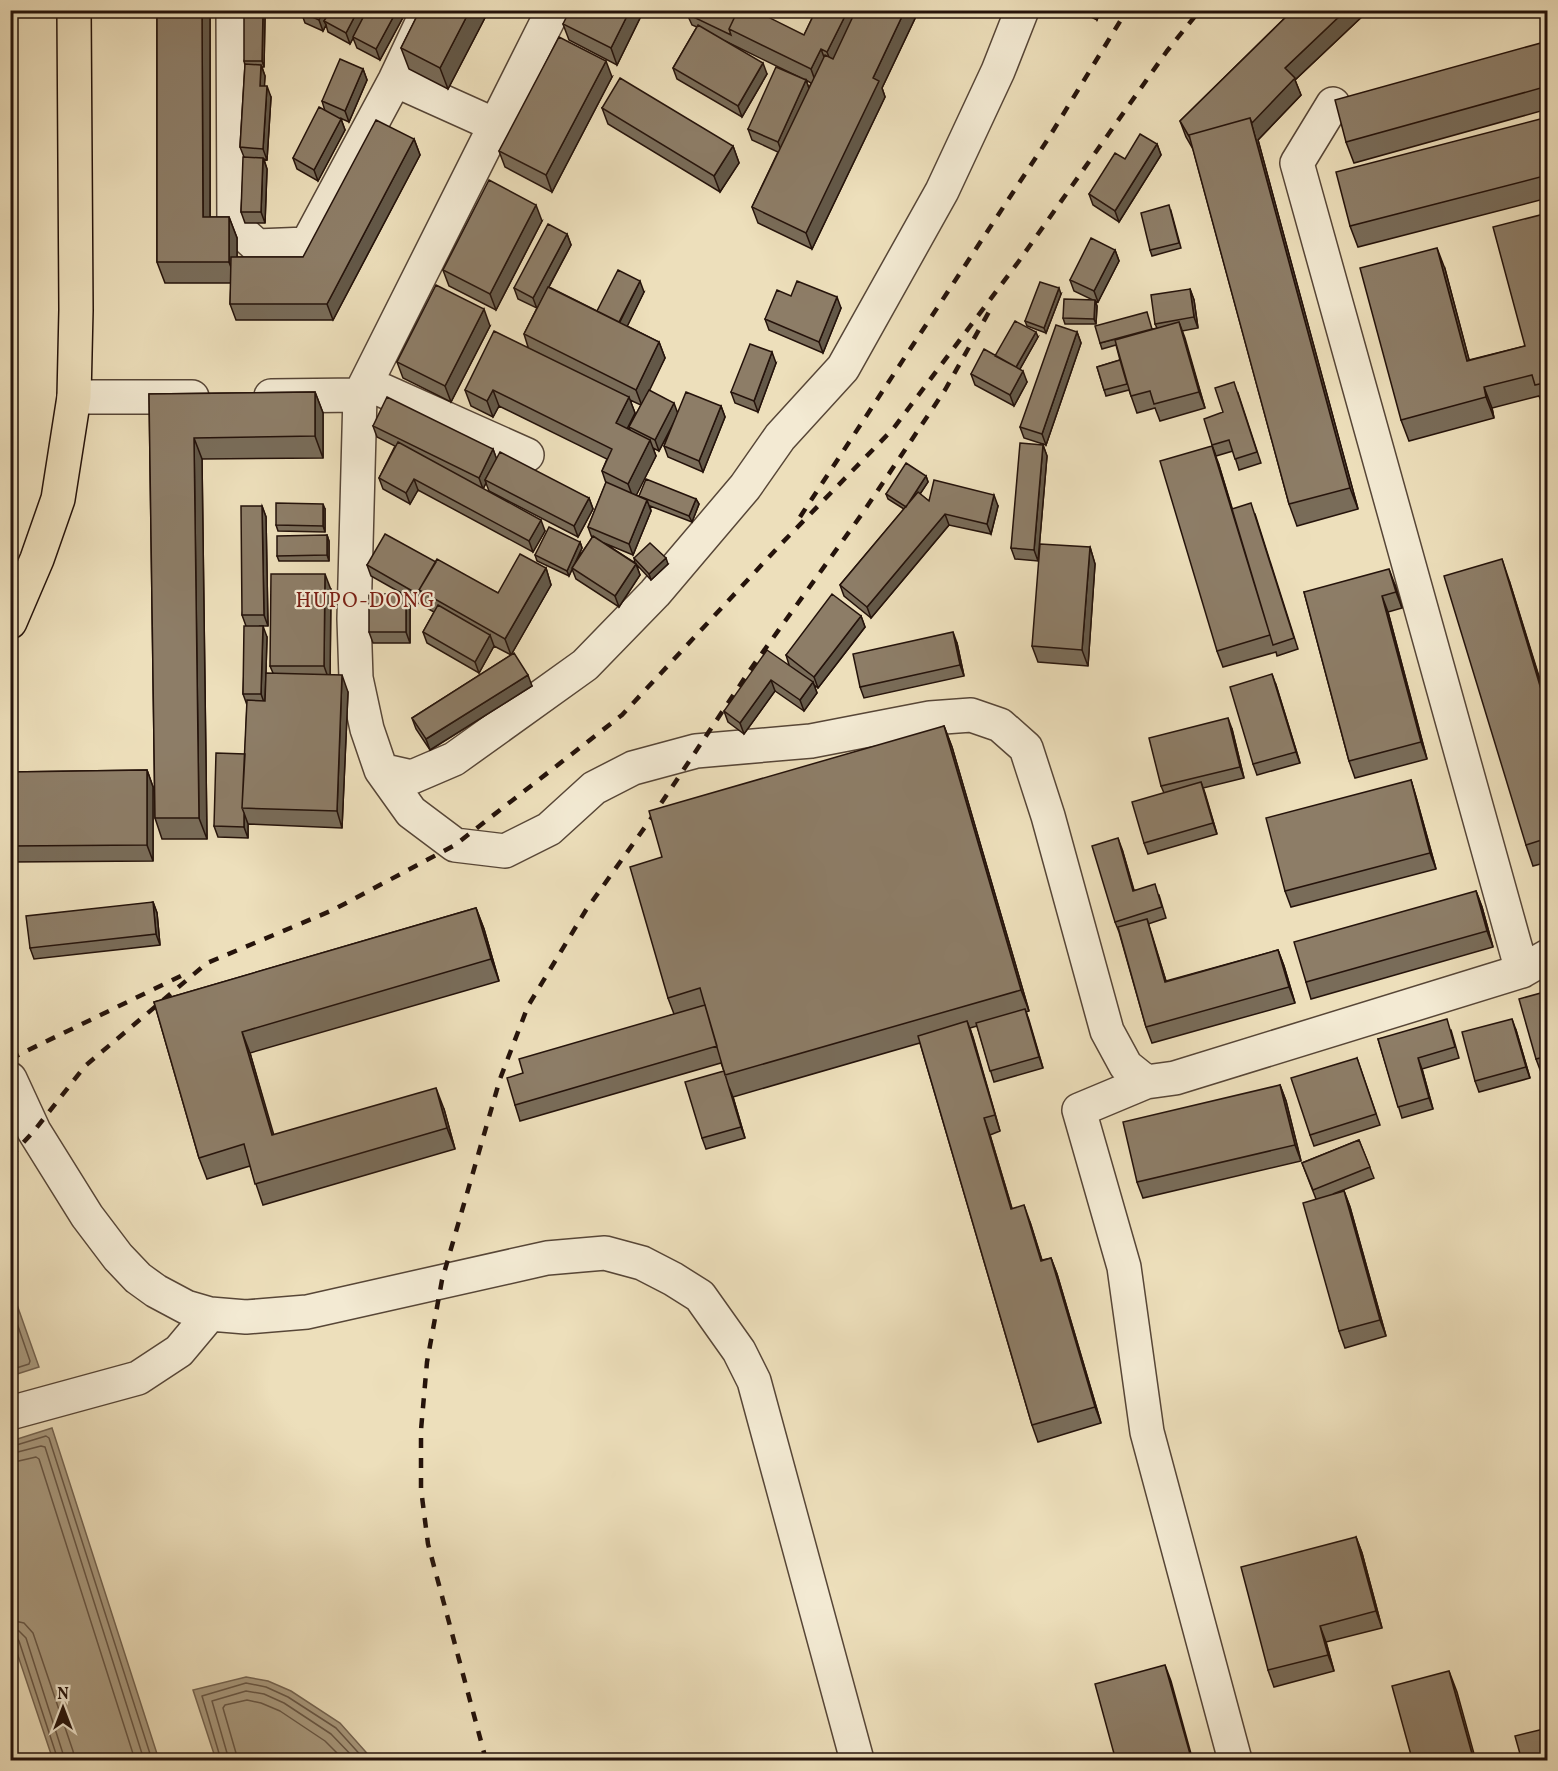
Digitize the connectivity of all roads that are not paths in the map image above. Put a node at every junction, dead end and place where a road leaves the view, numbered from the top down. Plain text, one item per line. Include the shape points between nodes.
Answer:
1 (75, 10) edge
2 (233, 10) edge
3 (428, 10) edge
4 (553, 10) edge
5 (1022, 10) edge
6 (395, 80) junction
7 (1333, 104) edge
8 (495, 125) junction
9 (363, 389) junction
10 (74, 397) junction
11 (527, 455) dead end
12 (10, 622) edge
13 (381, 770) junction
14 (1535, 963) edge
15 (10, 1079) edge
16 (1146, 1082) junction
17 (210, 1314) junction
18 (10, 1413) edge
19 (857, 1761) edge
20 (1235, 1761) edge

1 - 10 main road
2 - 6 street via 234,225 257,246 306,244
3 - 6 street
4 - 8 street
5 - 13 street via 998,72 942,191 843,368 780,437 745,486 655,593 585,665 454,759 412,777
6 - 8 street
7 - 14 street via 1298,163
8 - 9 street
9 - 10 street via 229,396
9 - 11 street
9 - 13 street via 354,619 356,678
10 - 12 main road via 58,499
13 - 16 street via 411,812 455,845 505,851 549,829 594,788 633,768 696,751 811,741 930,718 971,715 1000,725 1026,748 1107,1031 1126,1066
14 - 16 street via 1175,1078
15 - 17 street via 34,1131 87,1216 118,1257 156,1291
16 - 20 street via 1078,1110 1124,1268 1147,1432
17 - 18 street via 179,1351 138,1378
17 - 19 street via 246,1317 306,1312 546,1258 605,1253 642,1263 700,1296 739,1351 754,1381

